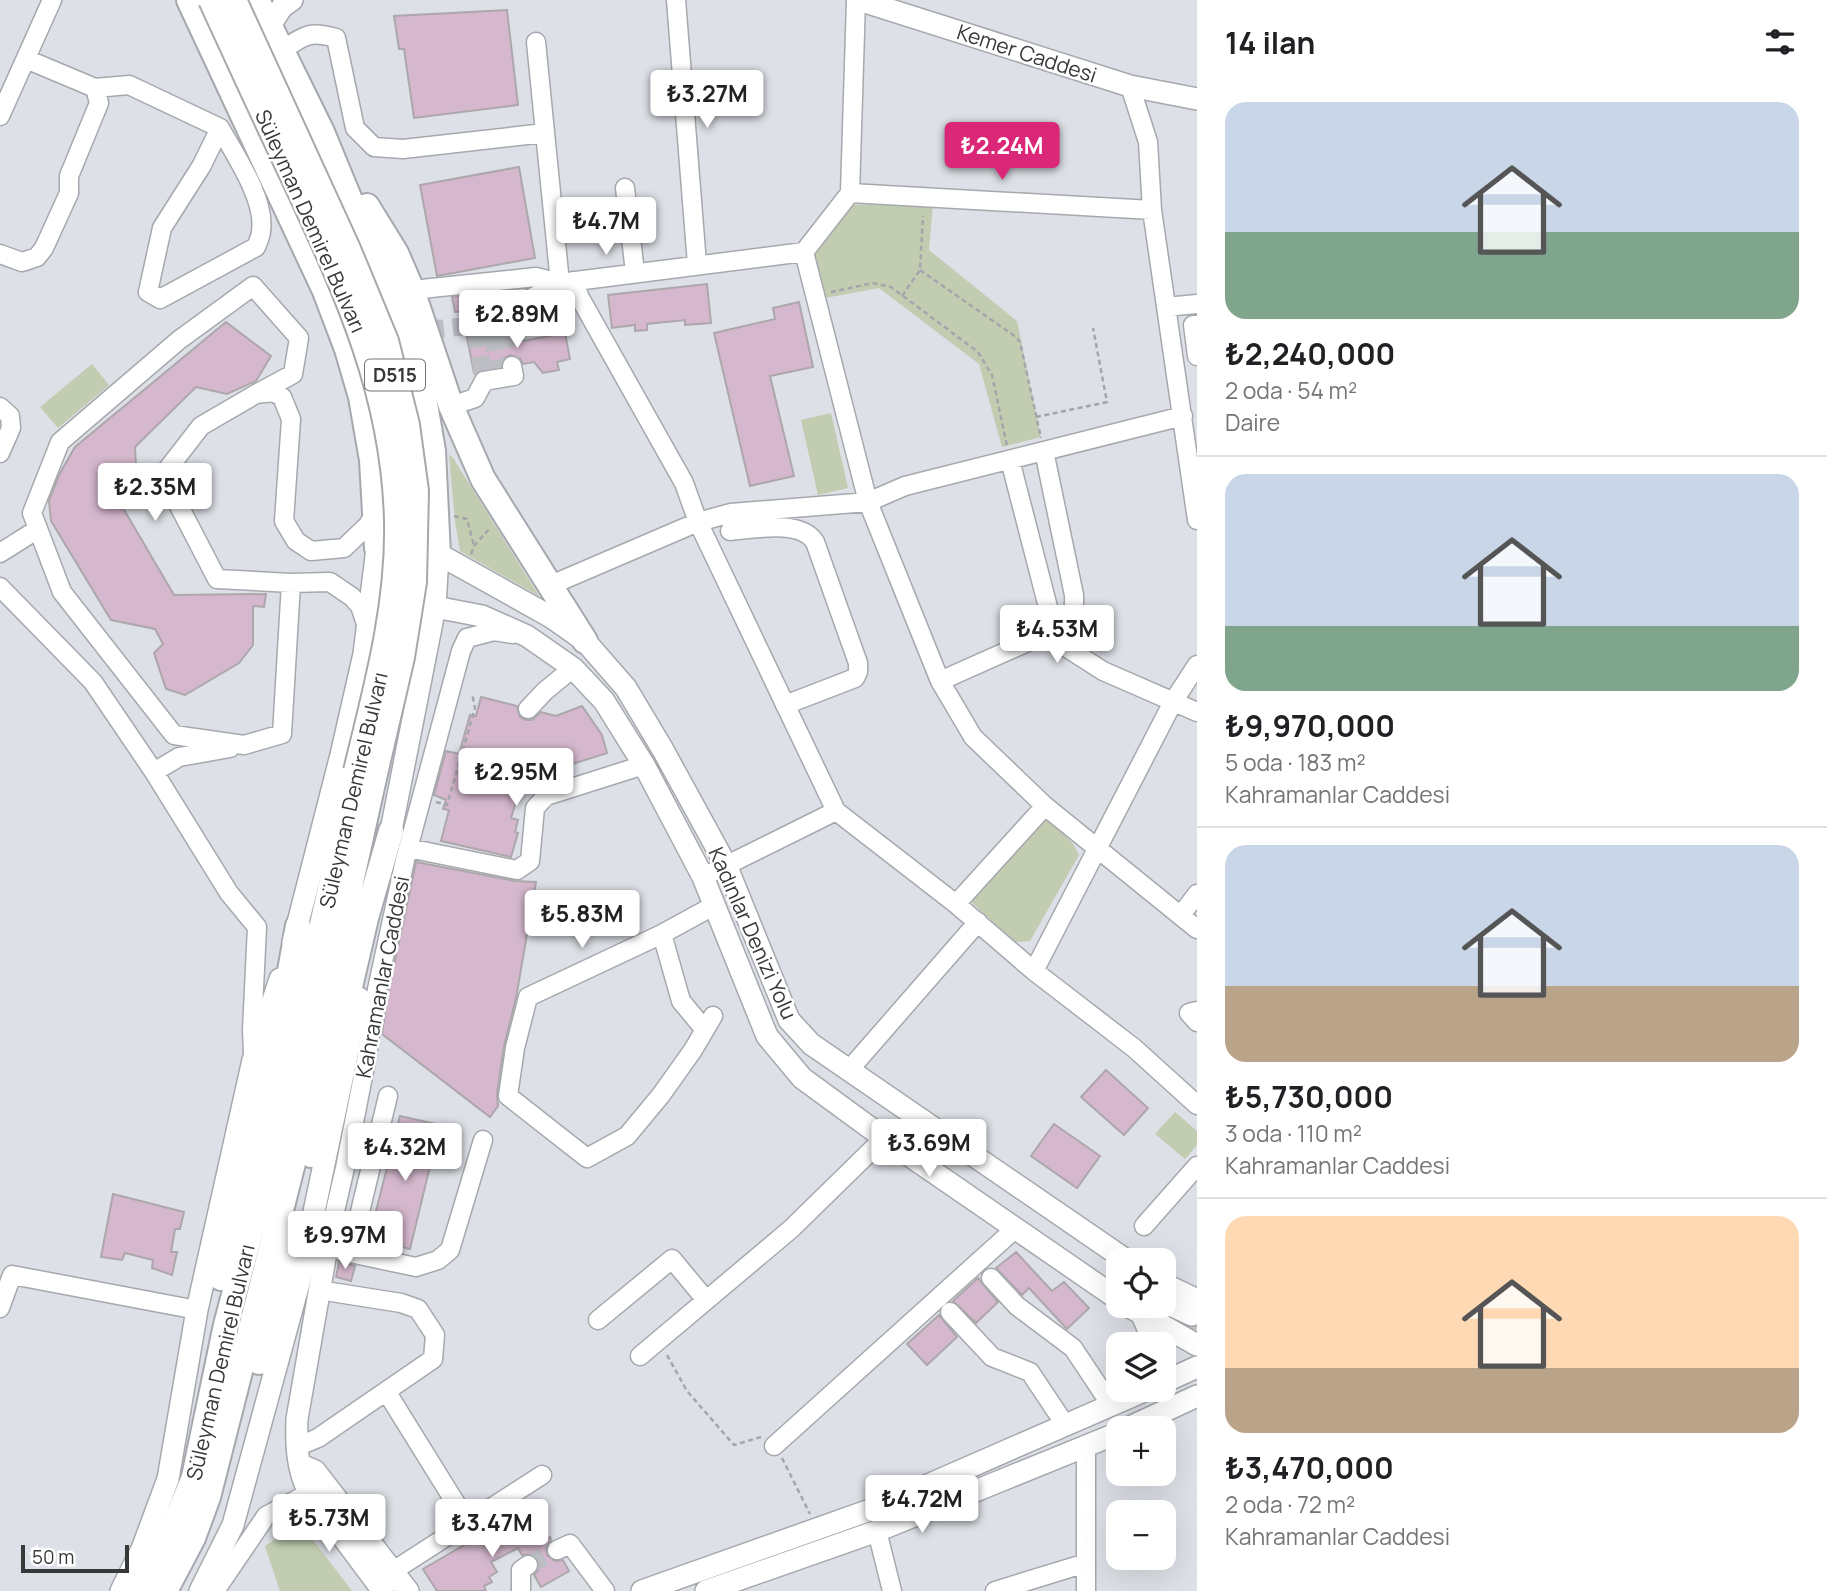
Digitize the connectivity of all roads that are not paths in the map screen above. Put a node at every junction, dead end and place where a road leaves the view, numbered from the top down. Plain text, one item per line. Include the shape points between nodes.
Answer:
1 (52, 0) edge
2 (189, 0) edge
3 (211, 0) edge
4 (233, 0) edge
5 (257, 0) edge
6 (292, 0) edge
7 (676, 0) edge
8 (858, 0) edge
9 (269, 27) junction
10 (536, 42) dead end
11 (281, 51) junction
12 (26, 59) junction
13 (1130, 86) junction
14 (95, 88) junction
15 (1197, 99) edge
16 (0, 116) edge
17 (220, 128) junction
18 (322, 132) junction
19 (545, 133) junction
20 (625, 188) dead end
21 (850, 193) junction
22 (1152, 210) junction
23 (804, 251) junction
24 (0, 254) edge
25 (697, 264) junction
26 (635, 272) junction
27 (567, 282) junction
28 (412, 290) junction
29 (1197, 304) edge
30 (1166, 307) junction
31 (1197, 325) edge
32 (493, 326) dead end
33 (1197, 356) edge
34 (503, 371) dead end
35 (293, 374) junction
36 (256, 394) junction
37 (0, 407) edge
38 (451, 407) junction
39 (1183, 416) junction
40 (291, 419) junction
41 (433, 451) junction
42 (1044, 451) junction
43 (0, 453) edge
44 (372, 460) junction
45 (1010, 460) junction
46 (868, 502) junction
47 (376, 511) junction
48 (1197, 520) edge
49 (698, 522) junction
50 (38, 529) junction
51 (730, 531) dead end
52 (344, 548) junction
53 (377, 549) junction
54 (0, 553) edge
55 (438, 555) junction
56 (330, 582) junction
57 (291, 583) junction
58 (551, 585) junction
59 (0, 587) edge
60 (373, 587) junction
61 (435, 607) junction
62 (493, 621) junction
63 (1071, 625) junction
64 (527, 636) junction
65 (585, 641) junction
66 (1060, 644) junction
67 (427, 650) junction
68 (364, 654) junction
69 (1197, 666) edge
70 (573, 668) junction
71 (940, 681) junction
72 (1173, 702) junction
73 (785, 705) junction
74 (528, 709) dead end
75 (1197, 712) edge
76 (174, 735) junction
77 (244, 746) junction
78 (179, 757) junction
79 (644, 765) junction
80 (154, 772) junction
81 (365, 775) junction
82 (1045, 806) junction
83 (836, 811) junction
84 (399, 839) junction
85 (1097, 850) junction
86 (726, 865) junction
87 (703, 877) junction
88 (1197, 894) edge
89 (956, 904) junction
90 (715, 905) junction
91 (1181, 915) junction
92 (978, 922) junction
93 (298, 926) junction
94 (1197, 929) edge
95 (662, 934) junction
96 (1034, 971) junction
97 (1197, 1011) edge
98 (789, 1020) junction
99 (1197, 1022) edge
100 (767, 1036) junction
101 (253, 1060) junction
102 (849, 1070) junction
103 (388, 1096) dead end
104 (1197, 1105) edge
105 (884, 1138) junction
106 (483, 1140) dead end
107 (1197, 1166) edge
108 (1144, 1226) dead end
109 (1016, 1228) junction
110 (319, 1239) junction
111 (1109, 1248) edge
112 (350, 1253) junction
113 (1106, 1263) edge
114 (1106, 1276) edge
115 (991, 1278) dead end
116 (319, 1290) junction
117 (1106, 1291) edge
118 (1176, 1299) edge
119 (706, 1300) junction
120 (0, 1308) edge
121 (197, 1310) junction
122 (1176, 1310) edge
123 (950, 1312) dead end
124 (1176, 1317) edge
125 (598, 1320) dead end
126 (1194, 1321) edge
127 (640, 1356) dead end
128 (1197, 1367) edge
129 (1176, 1377) edge
130 (386, 1391) junction
131 (1197, 1396) edge
132 (1117, 1402) edge
133 (1111, 1405) junction
134 (1154, 1416) edge
135 (1066, 1426) junction
136 (1106, 1438) edge
137 (774, 1446) road end
138 (1086, 1446) junction
139 (299, 1456) junction
140 (542, 1475) dead end
141 (315, 1490) junction
142 (468, 1522) junction
143 (877, 1531) junction
144 (557, 1550) dead end
145 (1086, 1563) junction
146 (528, 1565) dead end
147 (393, 1571) junction
148 (154, 1586) edge
149 (121, 1591) edge
150 (174, 1591) edge
151 (200, 1591) edge
152 (215, 1591) edge
153 (383, 1591) edge
154 (408, 1591) edge
155 (522, 1591) edge
156 (605, 1591) edge
157 (642, 1591) edge
158 (706, 1591) edge
159 (892, 1591) edge
160 (995, 1591) edge
161 (1086, 1591) edge

1 - 12 street
2 - 44 highway via 325,291 347,349
3 - 81 highway, Süleyman Demirel Bulvarı / D515, bridge via 330,256 380,394 397,521 394,584
4 - 81 highway, Süleyman Demirel Bulvarı / D515, bridge via 386,341 407,425 416,491 414,582 402,657
5 - 9 highway
6 - 9 main road
7 - 25 street
8 - 13 main road, Kemer Caddesi
8 - 21 street
9 - 11 highway
10 - 19 street
11 - 18 highway
11 - 19 street via 317,33 336,38 355,128 374,148 403,149
12 - 14 street
12 - 16 street
13 - 15 main road, Kemer Caddesi
13 - 22 street via 1148,142
14 - 17 street via 129,85
14 - 24 street via 99,103 69,176 69,193 44,248 37,257 22,262
17 - 17 street via 162,228 148,292 160,299 256,247 261,215 255,194
18 - 28 highway via 396,253
18 - 41 highway via 408,341 422,386
19 - 27 street
20 - 26 street
21 - 22 street
21 - 23 street
22 - 30 street
23 - 25 street
23 - 46 street
25 - 26 street
26 - 27 street
27 - 28 street via 536,277
27 - 32 street via 522,303
27 - 49 street via 684,483
28 - 38 highway
29 - 30 street
30 - 39 street
31 - 33 street
34 - 38 street via 484,381 475,398
35 - 36 street
35 - 40 street
35 - 50 street via 299,338 253,286 179,340 60,442 32,513
36 - 40 street via 273,392 282,397
36 - 57 street via 201,426 163,475 217,579
37 - 43 street via 10,416 11,428
38 - 58 highway via 483,479
39 - 42 street
39 - 48 street
40 - 52 street via 285,521 296,541 311,551
41 - 44 highway via 419,472 408,476 387,474
41 - 55 highway
42 - 45 street
42 - 63 street via 1074,595
44 - 47 highway
45 - 46 street via 905,486
45 - 63 street via 1050,615
46 - 49 street via 731,513
46 - 71 street
47 - 52 street
47 - 53 highway
49 - 58 street
49 - 73 street
50 - 54 street
50 - 76 street via 62,592
51 - 73 street via 790,527 809,534 858,663 855,678
52 - 53 street
53 - 55 main road, Kadınlar Denizi Yolu via 409,542
53 - 60 main road
55 - 61 main road
55 - 65 main road, Kadınlar Denizi Yolu via 551,617
56 - 57 street
56 - 60 street
56 - 68 street via 360,606 367,626
57 - 77 street via 282,734
58 - 65 highway
59 - 80 street via 93,682
60 - 61 main road, Kadınlar Denizi Yolu
60 - 68 main road
61 - 62 main road, Kadınlar Denizi Yolu
61 - 67 main road
62 - 64 main road, Kadınlar Denizi Yolu
62 - 67 main road via 457,620 441,626
63 - 66 street
64 - 70 main road, Kadınlar Denizi Yolu
64 - 84 street, Kahramanlar Caddesi via 494,631 467,638
65 - 86 main road, Kadınlar Denizi Yolu via 625,688
66 - 71 street via 1041,636
66 - 72 street via 1103,671
67 - 84 main road via 403,770
68 - 93 main road
69 - 72 street
70 - 74 street via 539,688
70 - 79 main road, Kadınlar Denizi Yolu via 604,701
71 - 82 street via 974,737
72 - 75 street
72 - 85 street
73 - 83 street
76 - 77 street
76 - 78 street
77 - 78 street
78 - 80 street
79 - 84 street via 546,796 536,808 530,861 517,870
79 - 87 main road, Kadınlar Denizi Yolu
80 - 101 street via 229,892 257,927
81 - 148 highway, Süleyman Demirel Bulvarı / D515 via 226,1325 194,1477
82 - 85 street
82 - 89 street
83 - 86 street
83 - 89 street
84 - 110 main road
84 - 150 highway via 366,918 252,1388 203,1540
85 - 91 street
85 - 96 street
86 - 87 street
86 - 98 main road, Kadınlar Denizi Yolu
87 - 90 main road, Kadınlar Denizi Yolu
88 - 91 street
89 - 92 street
90 - 95 street
90 - 100 main road, Kadınlar Denizi Yolu
91 - 94 street
92 - 96 street
92 - 102 street
93 - 101 main road
93 - 148 highway via 277,1044 213,1312 184,1475
95 - 95 street via 528,997 508,1097 587,1158 627,1136 709,1023 681,1001
96 - 104 street via 1134,1048
97 - 99 street via 1189,1013
98 - 102 main road, Kadınlar Denizi Yolu via 811,1044
98 - 113 main road via 808,1049 872,1099
100 - 105 main road, Kadınlar Denizi Yolu via 802,1078
100 - 114 main road via 831,1086
101 - 121 main road
102 - 111 main road, Kadınlar Denizi Yolu
103 - 112 street
105 - 109 main road, Kadınlar Denizi Yolu
105 - 119 street via 791,1229
106 - 112 street via 450,1250 438,1260 416,1267
107 - 108 street
109 - 117 main road, Kadınlar Denizi Yolu
109 - 137 street
110 - 112 street
110 - 116 main road
110 - 151 main road via 233,1525
115 - 133 street via 1017,1306 1073,1348
116 - 130 street via 418,1309 435,1335 433,1359
116 - 139 main road via 297,1419
118 - 126 main road
119 - 125 street via 672,1259
119 - 127 street
120 - 121 street via 12,1275
121 - 149 main road via 168,1479
122 - 126 main road
123 - 135 street via 992,1357 1030,1372
124 - 126 main road
128 - 129 main road
130 - 139 street
130 - 142 street
131 - 134 main road
132 - 133 main road
133 - 135 main road
135 - 157 main road via 873,1509
136 - 138 main road
138 - 143 main road
138 - 145 street
139 - 141 main road via 301,1476
140 - 142 street
141 - 147 main road
141 - 152 street via 266,1516
141 - 153 main road
142 - 147 street
143 - 158 main road
143 - 159 street
144 - 156 street via 570,1544
145 - 160 street
145 - 161 street
146 - 155 street via 521,1570
147 - 154 main road

